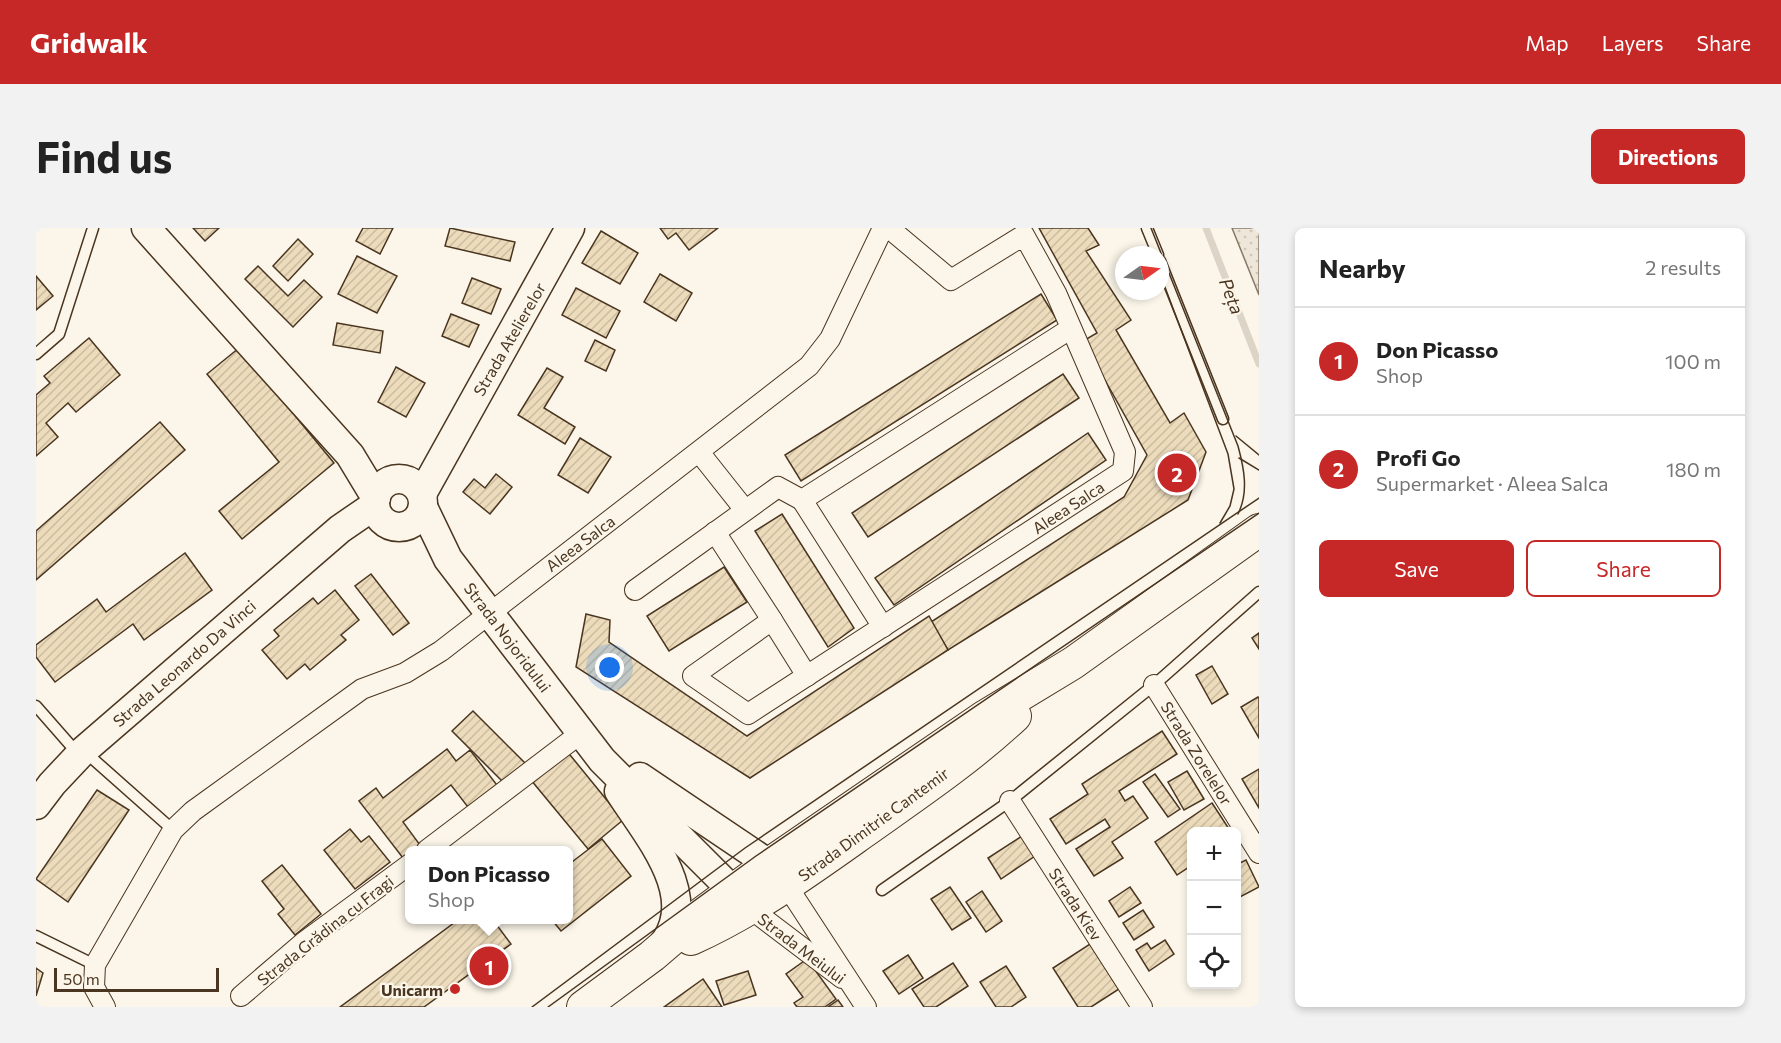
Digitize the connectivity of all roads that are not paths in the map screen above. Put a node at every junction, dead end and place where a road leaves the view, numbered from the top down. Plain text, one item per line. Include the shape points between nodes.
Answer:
1 (93, 228) edge
2 (146, 228) edge
3 (570, 228) edge
4 (884, 228) edge
5 (889, 228) edge
6 (1147, 228) edge
7 (1154, 246) edge
8 (1169, 284) edge
9 (1070, 329) junction
10 (36, 354) edge
11 (1223, 419) dead end
12 (699, 452) junction
13 (802, 500) junction
14 (397, 502) junction
15 (745, 510) junction
16 (1259, 530) edge
17 (715, 532) junction
18 (635, 590) dead end
19 (1259, 592) edge
20 (490, 611) junction
21 (772, 620) junction
22 (882, 627) junction
23 (807, 676) junction
24 (1154, 685) junction
25 (36, 706) edge
26 (581, 733) junction
27 (81, 753) junction
28 (602, 760) junction
29 (1010, 801) junction
30 (36, 805) edge
31 (173, 830) junction
32 (432, 846) edge
33 (1259, 853) edge
34 (405, 868) edge
35 (778, 875) junction
36 (882, 890) dead end
37 (742, 899) junction
38 (36, 936) edge
39 (652, 956) junction
40 (95, 965) junction
41 (854, 988) junction
42 (241, 996) dead end
43 (105, 1007) edge
44 (583, 1007) edge
45 (866, 1007) edge
46 (1142, 1007) edge

1 - 10 lane via 59,334
2 - 14 main road, Strada Nojoridului
3 - 14 main road, Strada Atelierelor via 446,449
4 - 12 street, Aleea Salca via 821,352 809,366
5 - 9 street, Aleea Salca via 951,280 1024,235 1056,293
6 - 7 lane
8 - 11 lane
9 - 13 street
9 - 22 street, Aleea Salca via 1125,452 1123,471
12 - 15 street
12 - 20 street, Aleea Salca
13 - 15 street via 778,487
13 - 22 street
14 - 20 main road, Strada Nojoridului
14 - 27 main road, Strada Leonardo Da Vinci via 365,523 340,529
15 - 17 street
16 - 35 main road, Strada Dimitrie Cantemir via 1073,663 994,735 921,791
17 - 18 street
17 - 21 street
19 - 24 lane
20 - 26 main road, Strada Nojoridului
20 - 31 street, Aleea Salca via 417,667 362,689 217,792
21 - 23 street
21 - 23 street, Aleea Salca via 693,676 748,714
22 - 23 street, Aleea Salca
24 - 29 lane
24 - 33 street, Strada Zorelelor
25 - 27 lane
26 - 28 main road, Strada Nojoridului
26 - 32 street
27 - 30 main road, Strada Leonardo Da Vinci
27 - 31 lane
28 - 35 main road, Strada Nojoridului via 634,774
28 - 37 main road, Strada Nojoridului
28 - 39 main road via 668,869 673,885 678,913 675,926
29 - 36 lane
29 - 46 street, Strada Kiev
31 - 40 street, Aleea Salca
34 - 42 street, Strada Grădina cu Fragi via 304,942
35 - 37 main road, Strada Dimitrie Cantemir
35 - 41 street, Strada Meiului
37 - 39 main road, Strada Dimitrie Cantemir via 715,929
37 - 41 street, Strada Meiului
38 - 40 lane
39 - 44 main road, Strada Dimitrie Cantemir
40 - 43 street via 94,987
41 - 45 street, Strada Meiului

